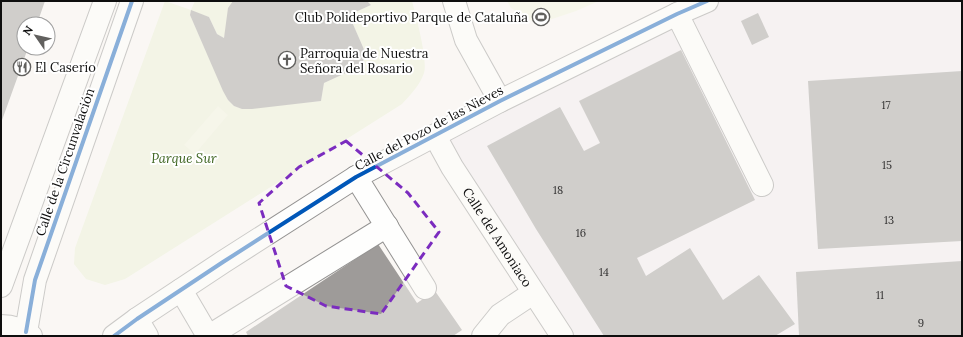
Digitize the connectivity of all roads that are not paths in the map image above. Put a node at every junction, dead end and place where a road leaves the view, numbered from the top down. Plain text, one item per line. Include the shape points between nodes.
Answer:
1 (105, 1) edge
2 (132, 1) edge
3 (454, 1) edge
4 (707, 1) edge
5 (677, 14) junction
6 (500, 101) junction
7 (435, 136) junction
8 (356, 177) junction
9 (762, 184) dead end
10 (387, 226) junction
11 (1, 286) edge
12 (425, 288) dead end
13 (181, 290) junction
14 (534, 293) junction
15 (1, 326) edge
16 (142, 328) edge
17 (28, 334) edge
18 (114, 336) edge
19 (209, 336) edge
20 (483, 336) edge
21 (562, 336) edge

1 - 11 street, Calle de la Circunvalación
2 - 17 street, Calle de la Circunvalación via 35,280
3 - 6 street via 466,40
4 - 5 street, Calle del Pozo de las Nieves
5 - 6 street, Calle del Pozo de las Nieves
5 - 9 street
6 - 7 street, Calle del Pozo de las Nieves
7 - 8 street, Calle del Pozo de las Nieves
7 - 14 street, Calle del Amoniaco via 452,167
8 - 10 street
8 - 13 street, Calle del Pozo de las Nieves
10 - 12 street
10 - 19 street
13 - 16 street, Calle del Pozo de las Nieves
13 - 19 street
14 - 20 street via 500,315
14 - 21 street, Calle del Amoniaco
15 - 17 street via 12,326
16 - 18 street, Calle del Pozo de las Nieves

